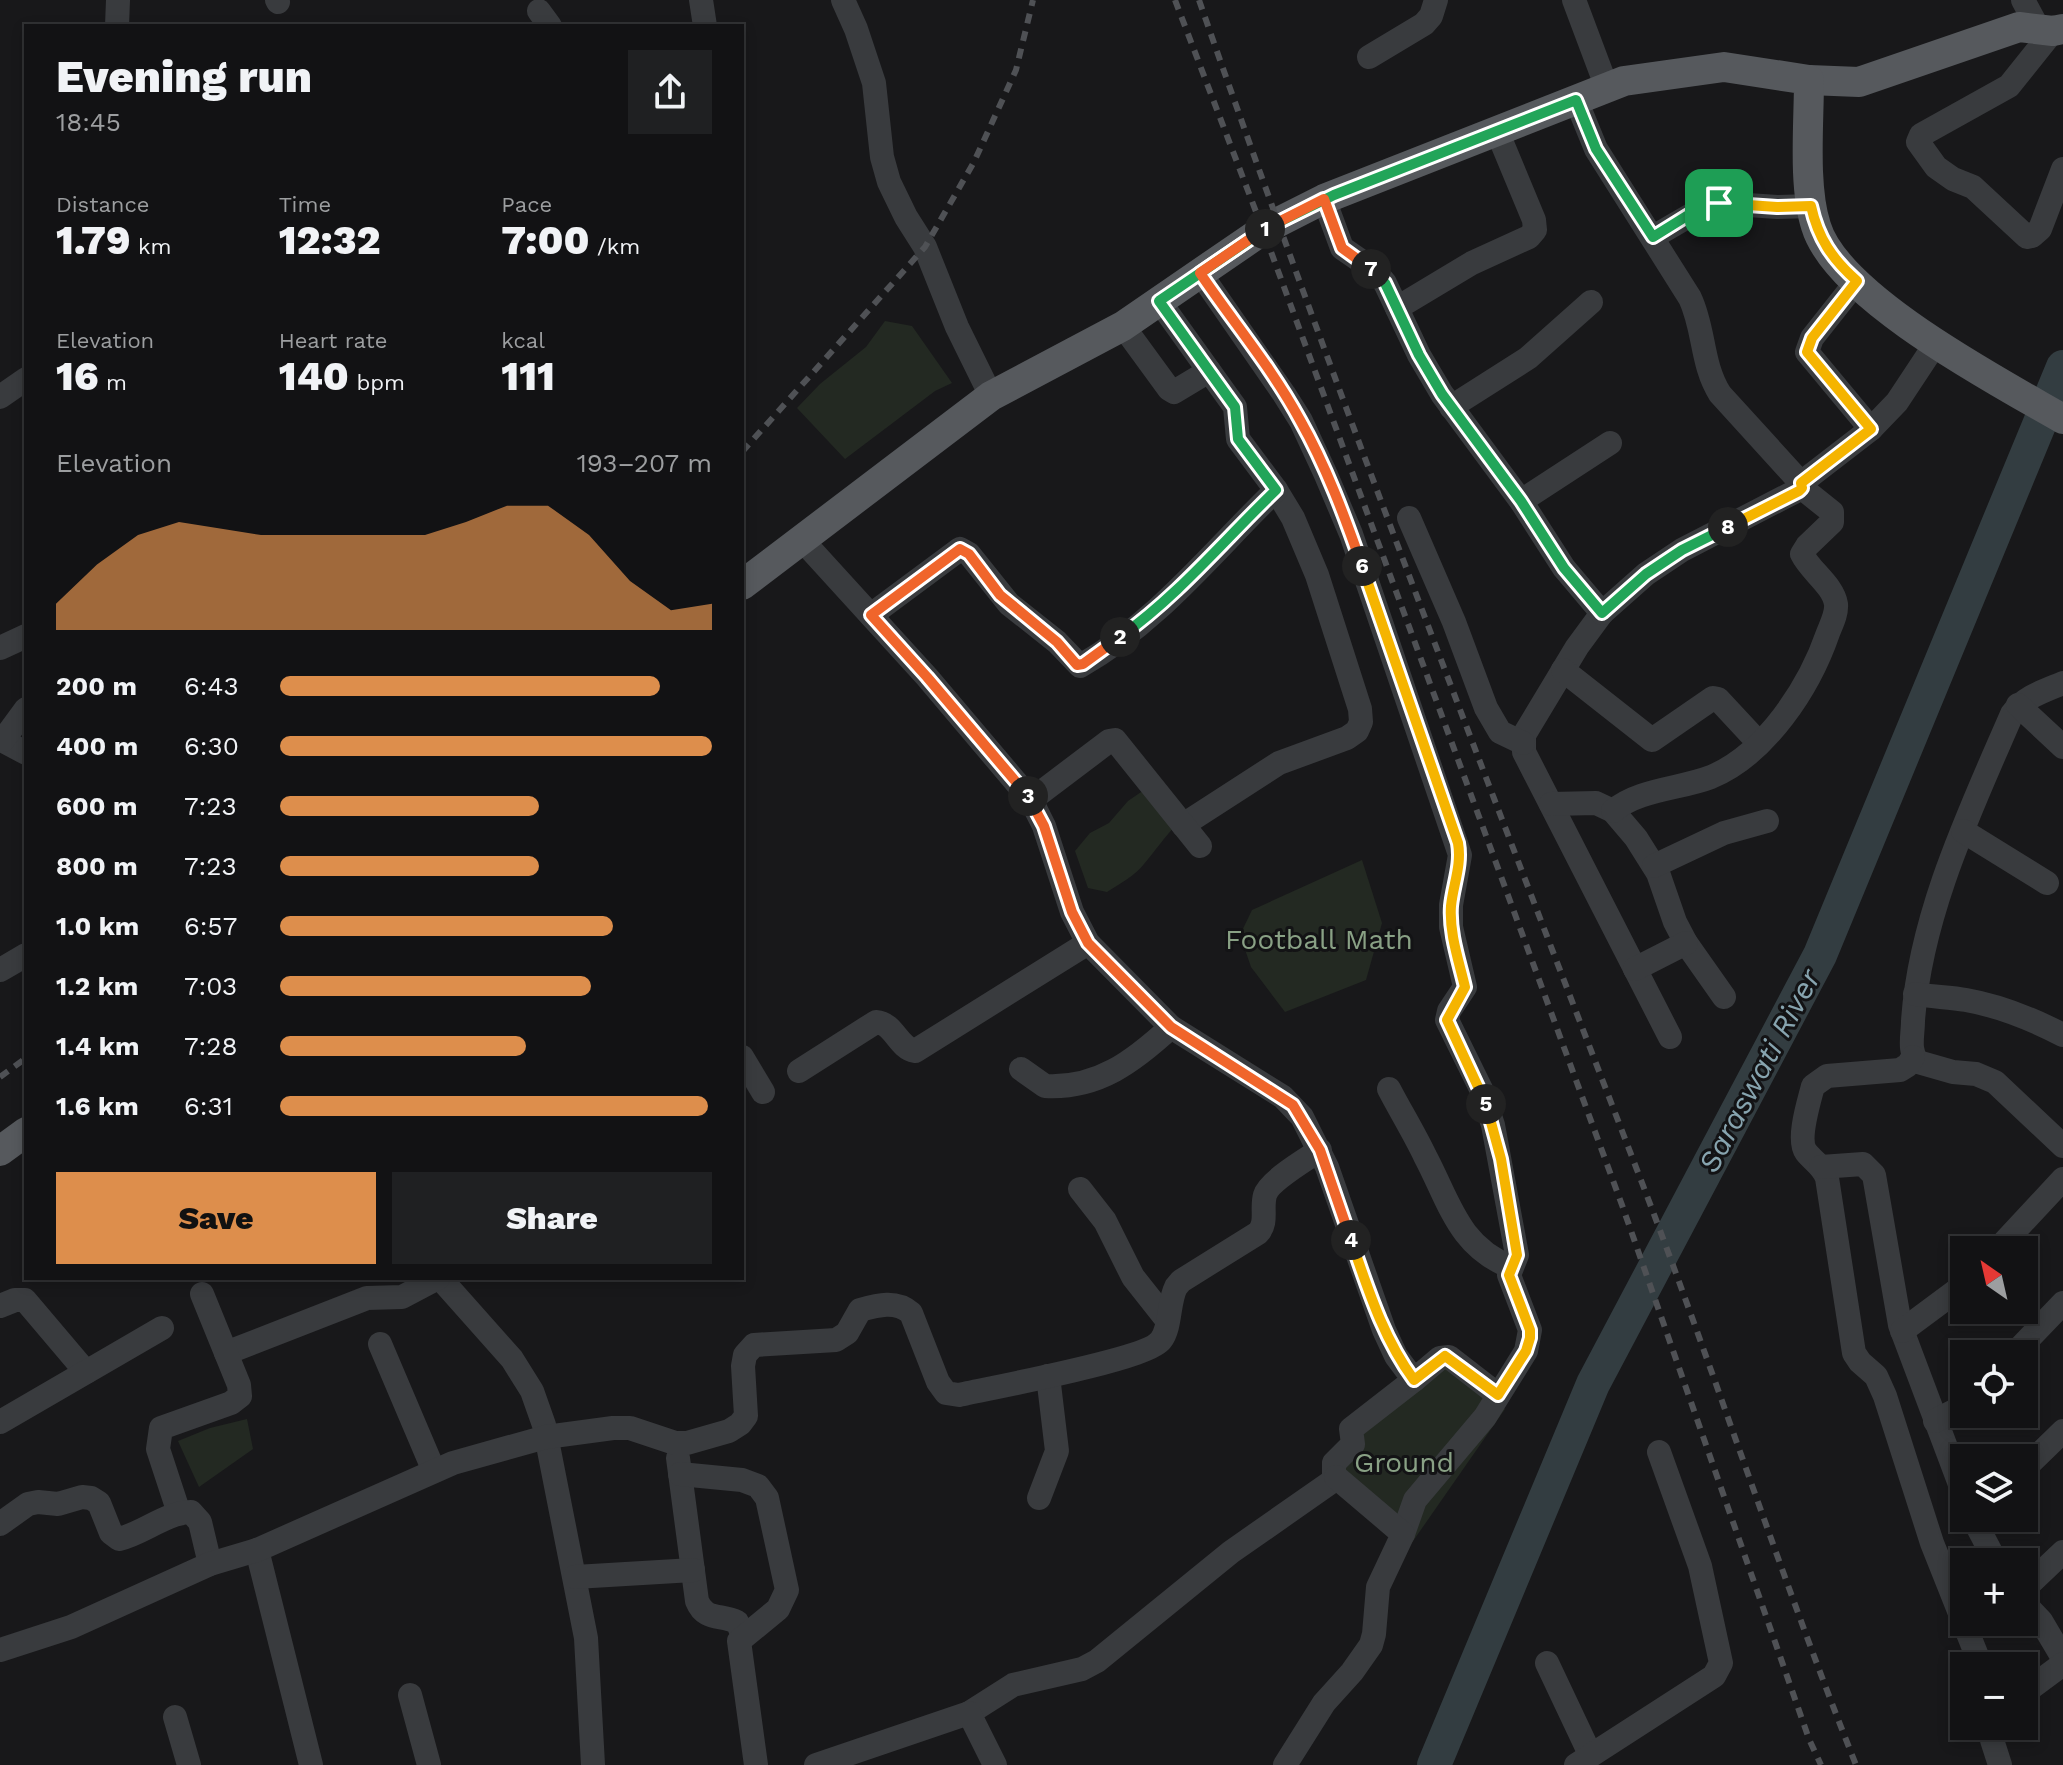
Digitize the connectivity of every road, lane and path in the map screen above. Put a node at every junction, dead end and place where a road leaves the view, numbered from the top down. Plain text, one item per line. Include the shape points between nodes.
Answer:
1 (118, 0) edge
2 (701, 0) edge
3 (843, 0) edge
4 (1436, 0) edge
5 (1574, 0) edge
6 (2023, 0) edge
7 (117, 24) edge
8 (705, 24) edge
9 (2055, 31) edge
10 (1369, 57) dead end
11 (1809, 80) junction
12 (1607, 88) junction
13 (1576, 100) junction
14 (1497, 131) junction
15 (2063, 169) edge
16 (1324, 199) junction
17 (1811, 206) junction
18 (1653, 237) junction
19 (1200, 273) junction
20 (1857, 281) junction
21 (1159, 301) junction
22 (1591, 302) dead end
23 (1397, 308) junction
24 (1123, 326) junction
25 (1936, 343) junction
26 (1209, 371) junction
27 (24, 380) edge
28 (991, 396) junction
29 (0, 397) edge
30 (1451, 407) junction
31 (2063, 419) edge
32 (1871, 429) junction
33 (1610, 443) dead end
34 (1801, 485) junction
35 (1276, 490) junction
36 (1521, 501) junction
37 (1409, 518) dead end
38 (803, 541) junction
39 (744, 584) edge
40 (1602, 613) junction
41 (871, 615) junction
42 (24, 637) edge
43 (0, 648) edge
44 (1563, 670) junction
45 (2063, 683) edge
46 (2018, 705) junction
47 (24, 711) edge
48 (1, 739) edge
49 (1758, 742) junction
50 (1523, 743) junction
51 (2063, 747) edge
52 (24, 752) edge
53 (1031, 800) junction
54 (1551, 804) junction
55 (1613, 811) junction
56 (1767, 821) dead end
57 (1183, 825) junction
58 (1963, 831) junction
59 (1200, 846) dead end
60 (1654, 866) junction
61 (2047, 883) dead end
62 (1088, 943) junction
63 (1686, 943) junction
64 (24, 956) edge
65 (1635, 969) junction
66 (0, 970) edge
67 (1915, 994) junction
68 (1724, 997) dead end
69 (1171, 1027) junction
70 (2063, 1034) edge
71 (1670, 1037) dead end
72 (1913, 1057) junction
73 (744, 1060) edge
74 (1021, 1069) dead end
75 (799, 1071) dead end
76 (1389, 1089) dead end
77 (763, 1092) dead end
78 (24, 1133) edge
79 (2063, 1146) edge
80 (1320, 1150) junction
81 (0, 1151) edge
82 (1821, 1167) junction
83 (2063, 1179) edge
84 (1080, 1189) dead end
85 (2010, 1236) edge
86 (1511, 1267) junction
87 (435, 1280) edge
88 (441, 1280) edge
89 (202, 1294) dead end
90 (1950, 1295) edge
91 (2063, 1303) edge
92 (0, 1306) edge
93 (1167, 1320) junction
94 (162, 1328) dead end
95 (1902, 1331) junction
96 (2027, 1340) edge
97 (380, 1344) dead end
98 (226, 1353) junction
99 (86, 1372) junction
100 (1048, 1376) junction
101 (1414, 1380) junction
102 (1498, 1395) junction
103 (1950, 1413) edge
104 (1935, 1421) junction
105 (0, 1422) edge
106 (2063, 1431) edge
107 (546, 1437) junction
108 (675, 1443) junction
109 (1659, 1452) dead end
110 (2038, 1455) edge
111 (1950, 1459) edge
112 (434, 1471) junction
113 (680, 1474) junction
114 (1336, 1477) junction
115 (1039, 1498) dead end
116 (179, 1513) junction
117 (0, 1524) edge
118 (1403, 1534) junction
119 (257, 1550) junction
120 (2063, 1552) edge
121 (210, 1564) junction
122 (693, 1570) junction
123 (2038, 1576) edge
124 (575, 1577) junction
125 (2038, 1618) edge
126 (743, 1635) junction
127 (0, 1650) edge
128 (1975, 1652) edge
129 (2063, 1658) edge
130 (1547, 1663) dead end
131 (2063, 1664) edge
132 (2038, 1683) edge
133 (410, 1695) dead end
134 (969, 1713) junction
135 (175, 1717) dead end
136 (1992, 1740) edge
137 (1583, 1760) edge
138 (189, 1765) edge
139 (311, 1765) edge
140 (429, 1765) edge
141 (593, 1765) edge
142 (756, 1765) edge
143 (816, 1765) edge
144 (995, 1765) edge
145 (1285, 1765) edge
146 (2000, 1765) edge

1 - 7 street
2 - 8 street
3 - 28 street via 874,83 889,182 925,247
4 - 10 street via 1424,24
5 - 12 street
6 - 9 street
9 - 11 main road via 2019,27 1859,82
9 - 15 street via 2009,86 1921,135 1918,142 1936,167 1973,187 2027,237 2040,229
11 - 12 main road via 1724,67
11 - 17 main road
12 - 13 main road
13 - 14 main road
13 - 18 street via 1596,149
14 - 16 main road
14 - 23 street via 1535,230
16 - 19 main road via 1263,230
16 - 23 street via 1342,248 1381,277
17 - 18 street via 1708,205
17 - 20 main road via 1816,228 1835,261
18 - 34 street via 1697,313 1715,387
19 - 21 main road
19 - 86 street via 1301,421 1326,475 1458,843 1451,927 1465,987 1447,1020 1493,1125 1517,1255
20 - 25 main road via 1901,321
20 - 32 street via 1807,352
21 - 24 main road
21 - 26 street
22 - 30 street via 1528,358
23 - 30 street
24 - 26 street via 1174,392
24 - 28 main road
25 - 31 main road
25 - 32 street via 1897,402
26 - 35 street via 1235,407 1238,439
27 - 29 street
28 - 38 main road
30 - 36 street
32 - 34 street
33 - 36 street
34 - 40 street via 1682,550
34 - 49 street via 1832,512 1832,522 1802,554 1832,594 1836,610 1807,683
35 - 41 street via 1163,605 1080,666 1009,604 960,549
35 - 57 street via 1317,575 1361,722 1347,738 1279,763
36 - 40 street via 1564,568
37 - 50 street via 1486,708 1500,732
38 - 39 main road
38 - 41 street
40 - 44 street
41 - 53 street
42 - 43 street
44 - 49 street via 1652,740 1713,698
44 - 50 street
45 - 46 street
46 - 51 street
46 - 58 street
47 - 48 street
48 - 52 street
49 - 55 street via 1709,778 1629,800
50 - 54 street
53 - 57 street via 1115,740
53 - 62 street
54 - 55 street via 1596,803
54 - 65 street
55 - 60 street
56 - 60 street via 1724,833
57 - 59 street
58 - 61 street
58 - 67 street
60 - 63 street
62 - 69 street
62 - 75 street via 915,1051 876,1022
63 - 65 street
63 - 68 street
64 - 66 street
65 - 71 street
67 - 70 street via 1995,1006
67 - 72 street
69 - 74 street via 1141,1055 1100,1079 1045,1086
69 - 80 street via 1293,1105
72 - 79 street via 1995,1082
72 - 82 street via 1900,1070 1827,1076 1816,1082 1803,1140 1806,1152
73 - 77 street
76 - 86 street via 1460,1228 1489,1257
78 - 81 main road
80 - 93 street via 1266,1192 1264,1224 1258,1233 1181,1281
80 - 101 street via 1384,1330
82 - 95 street via 1863,1164 1874,1175
82 - 128 street via 1854,1353 1876,1376 1885,1396 1932,1543
83 - 85 street
84 - 93 street via 1105,1221 1133,1277
86 - 102 street via 1509,1279 1530,1338
87 - 98 street via 410,1294 367,1298
88 - 107 street via 512,1359 532,1391
89 - 98 street
90 - 95 street
91 - 96 street
92 - 99 street via 25,1300
93 - 100 street via 1163,1338 1149,1348
94 - 99 street
95 - 104 street
97 - 112 street
98 - 116 street via 240,1396 161,1428 158,1437
99 - 105 street
100 - 108 street via 959,1395 946,1393 911,1313 893,1304 871,1306 860,1310 847,1333 836,1340 754,1345 743,1366 747,1405 740,1424
100 - 115 street via 1057,1451
101 - 102 street via 1445,1356
101 - 114 street via 1351,1429 1353,1444 1334,1463
102 - 118 street via 1462,1447 1415,1500
103 - 104 street
104 - 111 street
106 - 110 street
107 - 108 street via 622,1428
107 - 112 street
107 - 124 street
108 - 113 street
109 - 137 street via 1694,1545 1721,1663 1714,1676
112 - 119 street
113 - 122 street
113 - 126 street via 742,1480 758,1486 767,1498 787,1590 778,1609
114 - 118 street
114 - 134 street via 1231,1552 1097,1661 1013,1685
116 - 117 street via 119,1539 91,1498 28,1504
116 - 121 street via 191,1512 200,1522
118 - 145 street via 1378,1587 1371,1645 1324,1703
119 - 121 street
119 - 139 street
120 - 123 street
121 - 127 street via 71,1627
122 - 124 street
122 - 126 street via 700,1608 737,1622
124 - 141 street via 586,1638
125 - 129 street
126 - 142 street via 739,1646
130 - 137 street
131 - 132 street
133 - 140 street
134 - 143 street
134 - 144 street
135 - 138 street
136 - 146 street

